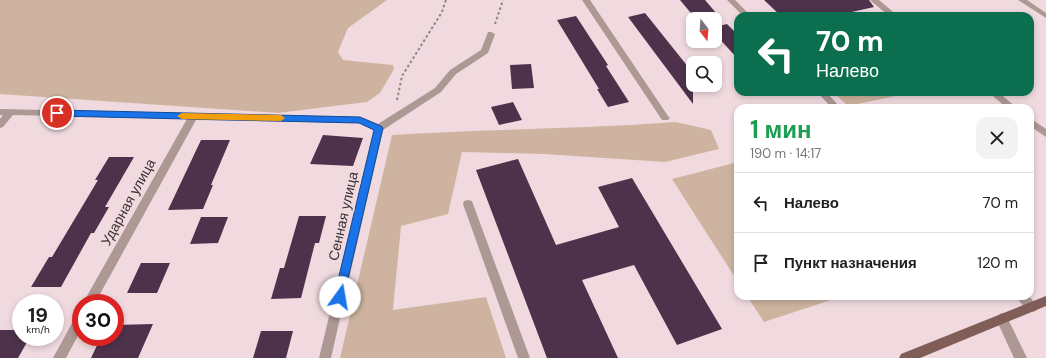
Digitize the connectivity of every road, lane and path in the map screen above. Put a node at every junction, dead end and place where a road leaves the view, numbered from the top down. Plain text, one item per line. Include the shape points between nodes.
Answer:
1 (446, 0) edge
2 (503, 0) edge
3 (586, 0) edge
4 (731, 0) edge
5 (874, 0) edge
6 (1022, 0) edge
7 (743, 12) edge
8 (889, 12) edge
9 (1046, 16) edge
10 (491, 34) joint
11 (825, 96) edge
12 (997, 96) edge
13 (833, 104) edge
14 (1008, 104) edge
15 (0, 112) edge
16 (12, 112) junction
17 (193, 116) junction
18 (394, 118) junction
19 (665, 118) dead end
20 (1034, 124) edge
21 (0, 125) edge
22 (378, 128) junction
23 (1046, 134) edge
24 (468, 204) dead end
25 (94, 294) edge
26 (1025, 300) edge
27 (1046, 301) edge
28 (1032, 307) junction
29 (1002, 319) junction
30 (72, 334) edge
31 (59, 358) edge
32 (325, 358) edge
33 (524, 358) edge
34 (905, 358) edge
35 (1021, 358) edge

1 - 18 path via 442,12 402,76
2 - 10 path
3 - 19 street
4 - 7 street
5 - 8 street
6 - 9 street
10 - 18 street via 485,51 453,72 438,90
11 - 13 street
12 - 14 street
15 - 16 street
16 - 17 street
16 - 21 street
17 - 22 street via 360,120
17 - 25 street, Ударная улица
18 - 22 street
20 - 23 street
22 - 32 street, Сенная улица
24 - 33 street
26 - 28 street
27 - 28 main road
28 - 29 main road
29 - 34 main road
29 - 35 street
30 - 31 street

